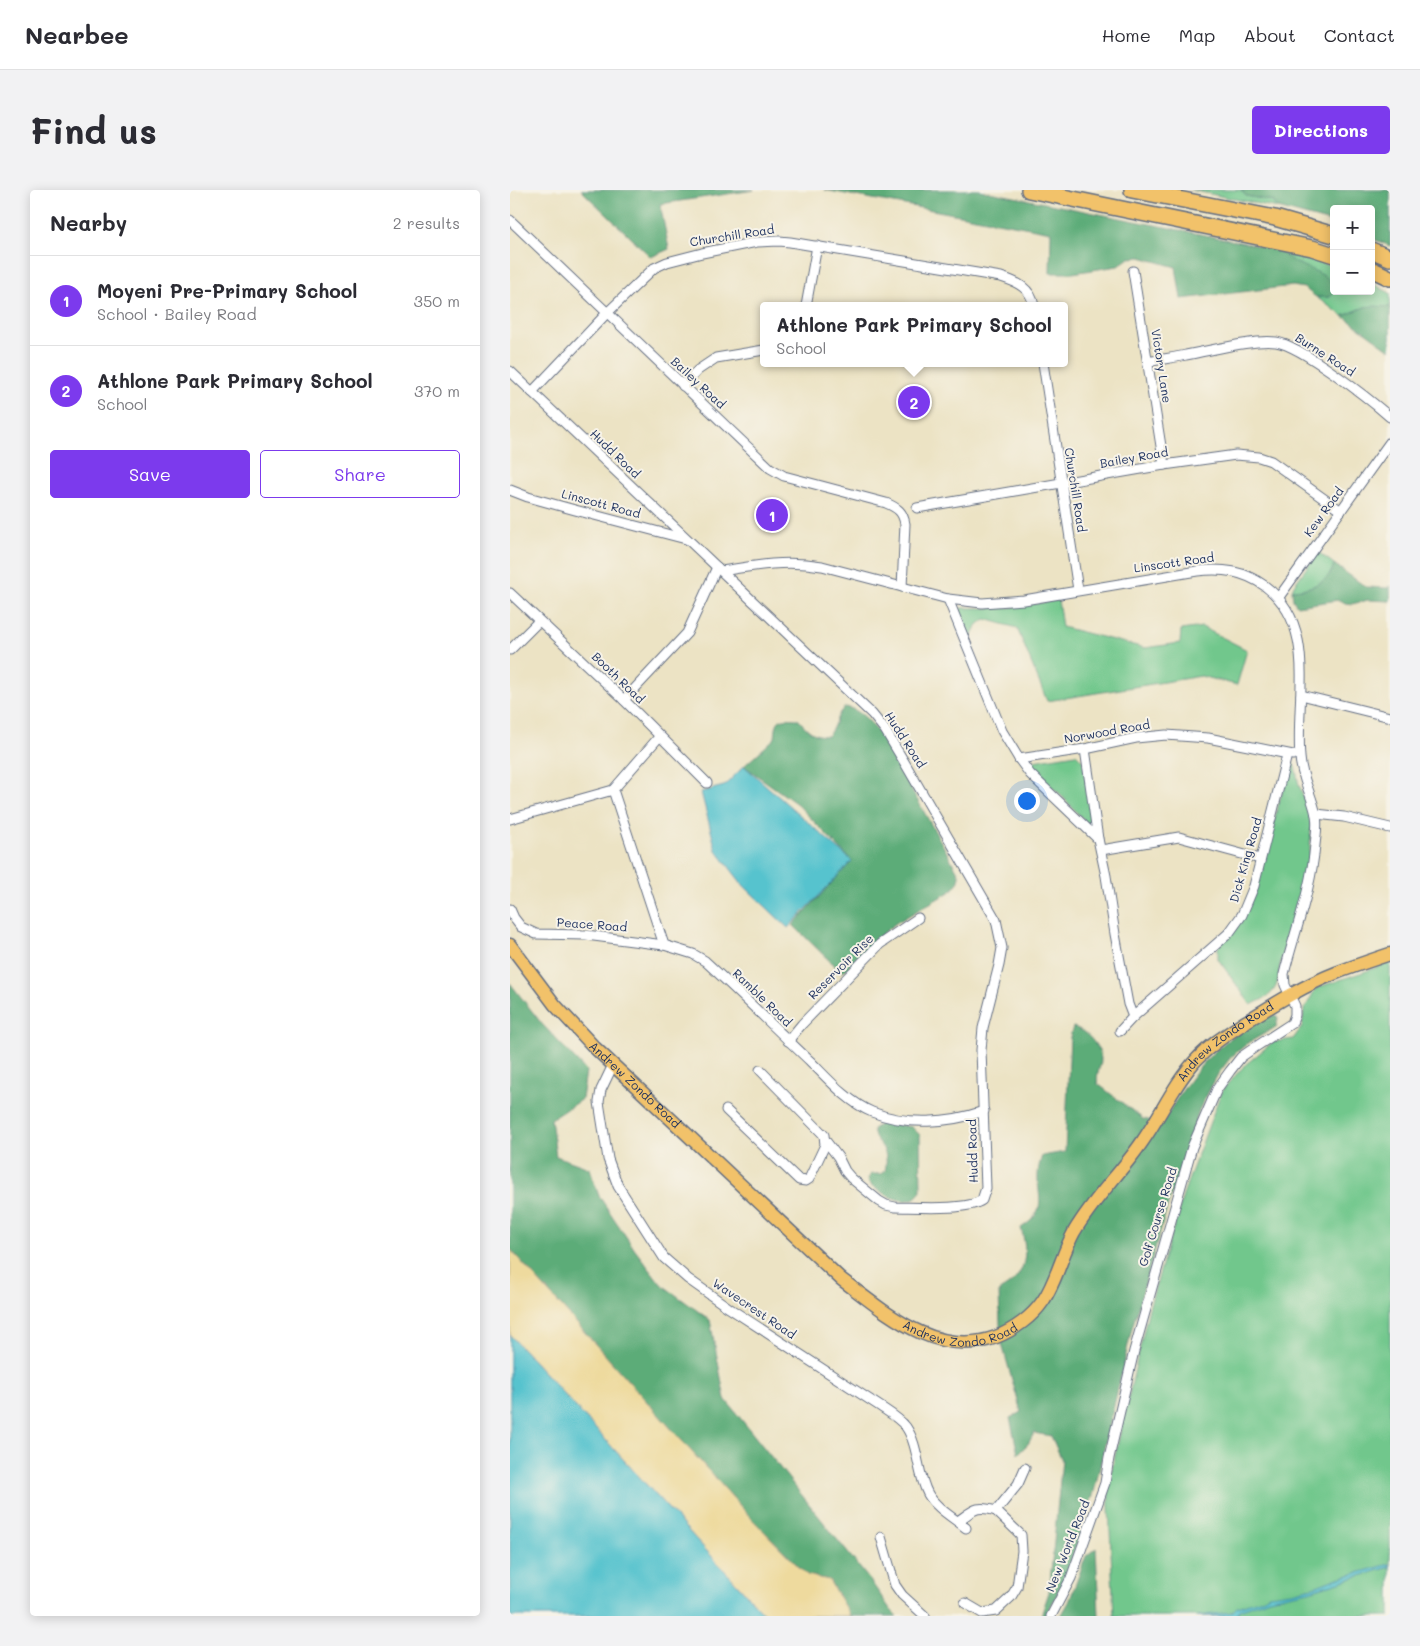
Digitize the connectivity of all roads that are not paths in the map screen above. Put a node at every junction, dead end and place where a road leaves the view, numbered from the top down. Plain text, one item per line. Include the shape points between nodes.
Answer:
1 (1029, 190) edge
2 (1132, 190) edge
3 (510, 220) edge
4 (1330, 234) edge
5 (817, 246) junction
6 (1375, 252) edge
7 (1330, 254) edge
8 (1390, 258) edge
9 (1133, 270) dead end
10 (1375, 271) edge
11 (1390, 278) edge
12 (807, 302) edge
13 (1033, 302) edge
14 (607, 313) junction
15 (760, 351) edge
16 (1148, 362) junction
17 (1044, 367) edge
18 (510, 371) edge
19 (683, 386) junction
20 (532, 392) junction
21 (1390, 417) edge
22 (1390, 442) edge
23 (1164, 465) junction
24 (1061, 483) junction
25 (510, 490) edge
26 (917, 508) dead end
27 (1341, 510) junction
28 (686, 539) junction
29 (720, 569) junction
30 (902, 587) junction
31 (1078, 590) junction
32 (510, 593) edge
33 (1279, 597) junction
34 (948, 599) junction
35 (539, 622) junction
36 (510, 650) edge
37 (1301, 695) junction
38 (624, 700) junction
39 (1390, 717) edge
40 (659, 737) junction
41 (1085, 749) junction
42 (1287, 755) junction
43 (1300, 756) junction
44 (1019, 759) junction
45 (707, 784) dead end
46 (613, 790) junction
47 (1316, 814) junction
48 (510, 819) edge
49 (1390, 828) edge
50 (1098, 839) junction
51 (1101, 850) junction
52 (1260, 859) junction
53 (510, 909) edge
54 (918, 918) dead end
55 (510, 945) edge
56 (664, 945) junction
57 (1390, 954) edge
58 (1290, 995) junction
59 (1133, 1017) junction
60 (1120, 1031) dead end
61 (788, 1041) junction
62 (613, 1065) junction
63 (760, 1070) dead end
64 (726, 1110) dead end
65 (984, 1111) junction
66 (825, 1140) junction
67 (1025, 1468) dead end
68 (1105, 1483) joint
69 (996, 1511) junction
70 (958, 1521) junction
71 (966, 1528) dead end
72 (881, 1537) dead end
73 (965, 1603) dead end
74 (926, 1616) edge
75 (1051, 1616) edge

1 - 7 highway
2 - 4 highway via 1275,218
3 - 14 street, Bailey Road
5 - 12 street
5 - 13 street, Churchill Road via 1001,277 1024,287
5 - 14 street, Churchill Road via 779,240 757,242 667,262 643,277
6 - 8 highway
9 - 16 street, Victory Lane
10 - 11 highway
14 - 19 street, Bailey Road
14 - 20 street, Churchill Road
15 - 19 street via 716,358
16 - 21 street, Burne Road via 1240,345 1277,342 1319,364
16 - 23 street, Victory Lane
17 - 24 street, Churchill Road
18 - 20 street, Hudd Road
19 - 30 street, Bailey Road via 776,473 886,502 900,511 905,524
20 - 28 street, Hudd Road
22 - 27 street, Kew Road
23 - 24 street, Bailey Road
23 - 27 street, Bailey Road via 1236,455 1258,457 1271,461
24 - 26 street, Bailey Road
24 - 31 street, Churchill Road
25 - 28 street, Linscott Road
27 - 33 street, Kew Road
28 - 29 street, Hudd Road
29 - 30 street, Linscott Road via 778,562 806,563
29 - 38 street via 687,633
29 - 65 street, Hudd Road via 879,722 996,920 1002,948 982,1033
30 - 34 street, Linscott Road
31 - 33 street, Linscott Road via 1221,569 1247,575
31 - 34 street, Linscott Road via 996,603
32 - 35 street, Booth Road
33 - 37 street, Linscott Road via 1298,634
34 - 44 street via 1002,731
35 - 36 street
35 - 38 street, Booth Road
37 - 39 street
37 - 43 street, Linscott Road
38 - 40 street, Booth Road
40 - 45 street, Booth Road
40 - 46 street
41 - 42 street, Norwood Road via 1136,738 1180,736 1208,738
41 - 44 street, Norwood Road
41 - 50 street
42 - 43 street, Norwood Road
42 - 52 street, Dick King Road
43 - 47 street, Linscott Road via 1302,774
44 - 50 street via 1030,774
46 - 48 street
46 - 56 street
47 - 49 street
47 - 58 street, Linscott Road via 1314,860 1284,974
50 - 51 street
51 - 52 street via 1179,837
51 - 59 street
52 - 59 street, Dick King Road via 1249,901 1236,924
53 - 56 street, Peace Road via 521,927 536,934 586,935
54 - 61 street, Reservoir Rise via 880,944
55 - 62 main road, Andrew Zondo Road via 554,1006
56 - 61 street, Ramble Road via 705,961
57 - 58 main road, Andrew Zondo Road via 1336,972
58 - 62 main road, Andrew Zondo Road via 1219,1039 1196,1060 1181,1078 1143,1141 1073,1234 1049,1291 1039,1306 1004,1334 972,1342 936,1340 919,1332 841,1279
58 - 68 street, Golf Course Road via 1295,1006 1292,1023 1241,1057 1217,1090 1192,1148 1134,1351
59 - 60 street, Dick King Road
61 - 65 street, Ramble Road via 851,1099 872,1112 900,1119 935,1121 963,1118
62 - 70 street, Wavecrest Road via 599,1102 611,1172 664,1258 710,1295 900,1421 912,1441 928,1494
63 - 66 street via 824,1135
64 - 66 street via 803,1182 809,1179
65 - 66 street, Hudd Road via 986,1188 982,1200 972,1205 907,1207 886,1204 851,1178
67 - 69 street via 1018,1484
68 - 75 street, New World Road via 1071,1578
69 - 70 street via 984,1507
69 - 73 street via 1021,1535 1017,1587 996,1611 982,1613
70 - 71 street, Wavecrest Road
72 - 74 street via 895,1584 902,1595

